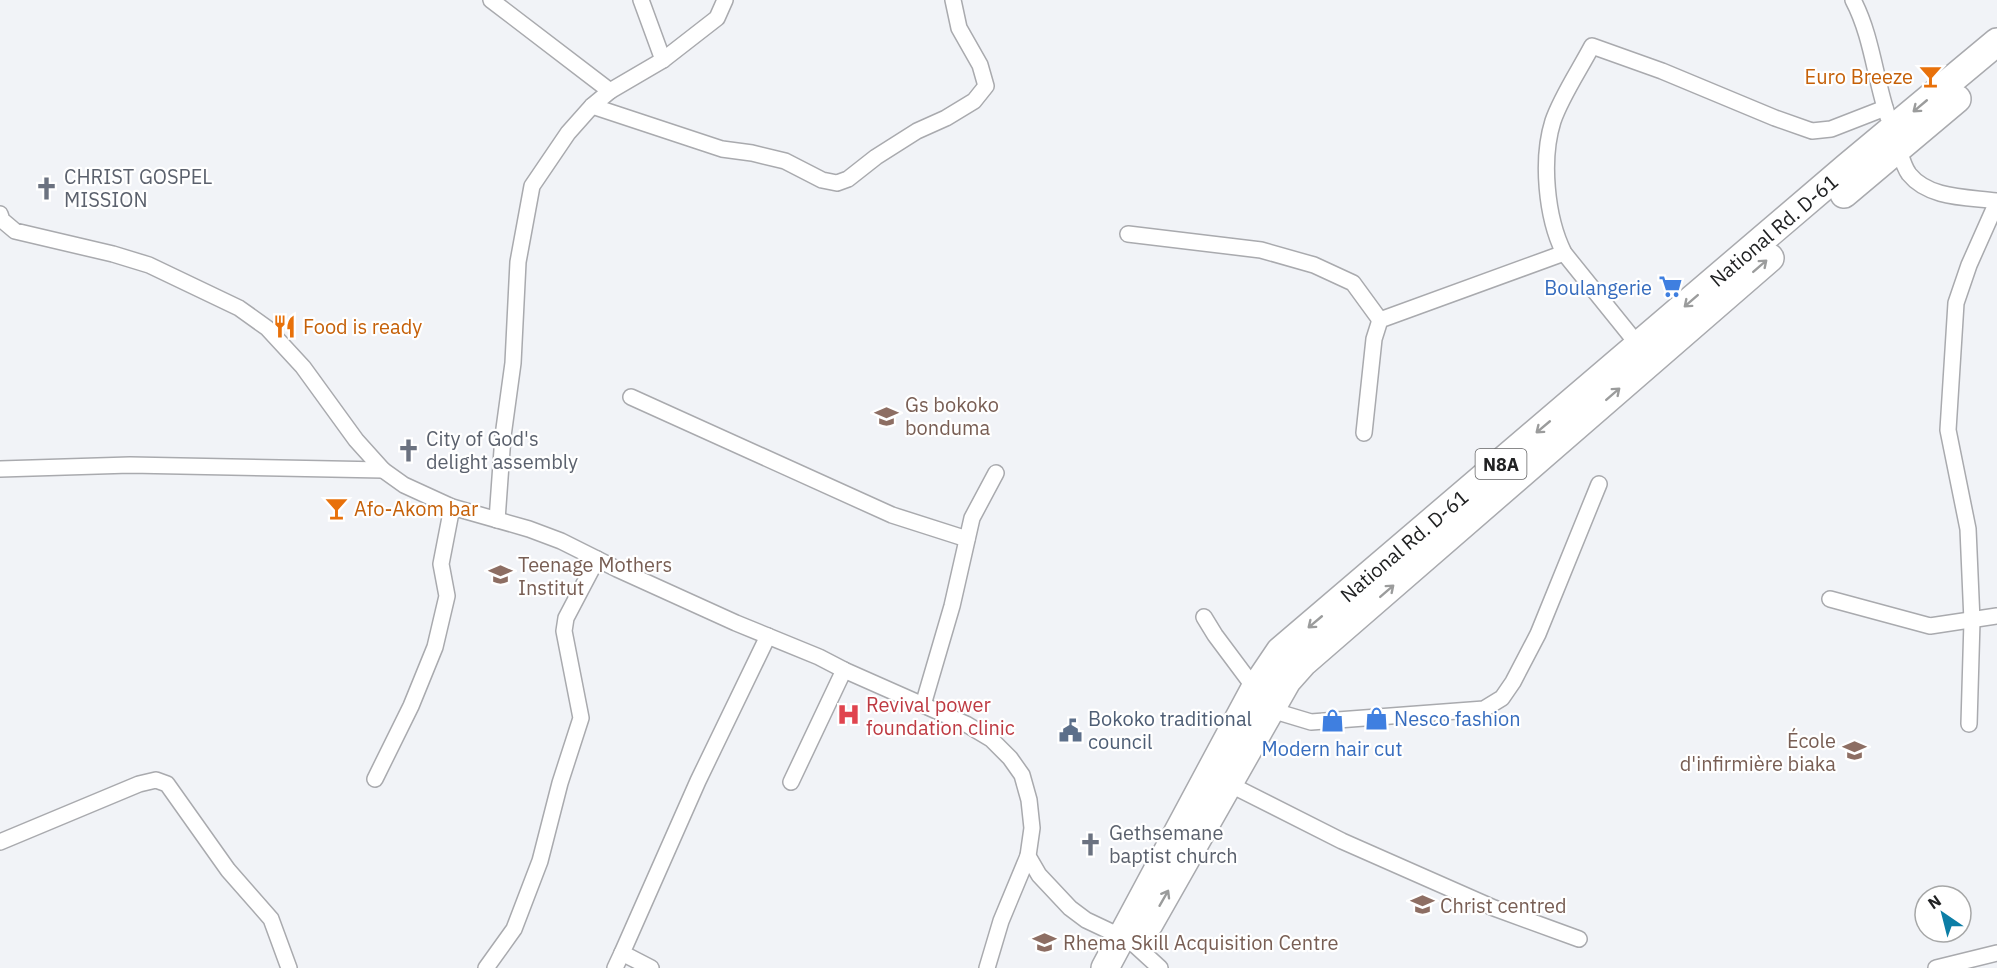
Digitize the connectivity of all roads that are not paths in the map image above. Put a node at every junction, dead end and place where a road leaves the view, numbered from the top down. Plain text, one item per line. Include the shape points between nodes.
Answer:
1 (491, 0) edge
2 (640, 0) edge
3 (725, 0) edge
4 (953, 0) edge
5 (1852, 0) edge
6 (1997, 42) edge
7 (663, 60) junction
8 (1997, 64) edge
9 (610, 91) junction
10 (592, 106) junction
11 (1892, 128) junction
12 (1997, 202) edge
13 (0, 214) edge
14 (1128, 234) dead end
15 (1564, 254) junction
16 (1380, 320) junction
17 (1639, 346) junction
18 (631, 397) dead end
19 (1364, 433) dead end
20 (0, 469) edge
21 (383, 470) junction
22 (996, 473) dead end
23 (1599, 484) dead end
24 (452, 507) junction
25 (497, 520) junction
26 (967, 539) junction
27 (597, 559) junction
28 (1830, 599) dead end
29 (1997, 616) edge
30 (1204, 617) dead end
31 (1972, 621) junction
32 (768, 636) junction
33 (844, 670) junction
34 (1255, 688) junction
35 (923, 705) junction
36 (1271, 710) junction
37 (1968, 724) dead end
38 (375, 779) dead end
39 (791, 782) dead end
40 (1228, 784) junction
41 (0, 842) edge
42 (1028, 856) junction
43 (1579, 939) dead end
44 (1128, 950) edge
45 (622, 953) junction
46 (1997, 953) edge
47 (289, 968) edge
48 (486, 968) edge
49 (615, 968) edge
50 (651, 968) edge
51 (987, 968) edge
52 (1105, 968) edge
53 (1160, 968) edge
54 (1936, 968) edge

1 - 9 street
2 - 7 street
3 - 7 street via 717,18
4 - 10 street via 959,28 981,65 986,86 974,101 917,131 837,183 822,180 785,161 722,149
5 - 11 street via 1866,31
6 -> 11 highway, National Rd. D-61 / N8A
7 - 9 street
8 - 11 highway, National Rd. D-61 / N8A
9 - 10 street
10 - 25 street via 532,186 518,262 513,363
11 - 12 street via 1908,172 1925,188
11 - 15 street via 1812,131 1592,46 1553,121 1547,157 1547,193
11 -> 17 highway, National Rd. D-61 / N8A
36 -> 11 highway, National Rd. D-61 / N8A via 1287,681 1303,663 1854,185
12 - 31 street via 1956,303 1948,430 1968,530
13 - 21 street via 15,231 149,266 239,308 267,328 303,367
14 - 16 street via 1261,250 1314,265 1353,283
15 - 16 street
15 - 17 street
16 - 19 street via 1374,339
17 -> 34 highway, National Rd. D-61 / N8A via 1280,651
18 - 26 street via 892,515
20 - 21 street via 130,465
21 - 24 street via 404,485
22 - 26 street via 972,518
23 - 36 street via 1538,634 1502,698 1484,709 1311,722
24 - 25 street
24 - 38 street via 441,564 447,596 435,647
25 - 27 street via 561,541
26 - 35 street
27 - 32 street
27 - 48 street via 566,618 564,631 581,718 540,861 514,929
28 - 31 street via 1930,626
29 - 31 street
30 - 34 street
31 - 37 street
32 - 33 street
32 - 45 street
33 - 35 street
33 - 39 street
34 - 36 street
34 - 44 highway, National Rd. D-61 / N8A
35 - 42 street via 991,739 1022,775 1032,828
36 - 40 highway, National Rd. D-61 / N8A
40 - 43 street via 1364,851 1494,908
44 -> 40 highway, National Rd. D-61 / N8A
41 - 47 street via 139,784 156,780 167,784 228,870 271,919
42 - 44 street via 1039,875 1070,908
42 - 51 street via 1001,921
44 - 52 highway, National Rd. D-61 / N8A
44 - 53 street
45 - 49 street
45 - 50 street
46 - 54 street

